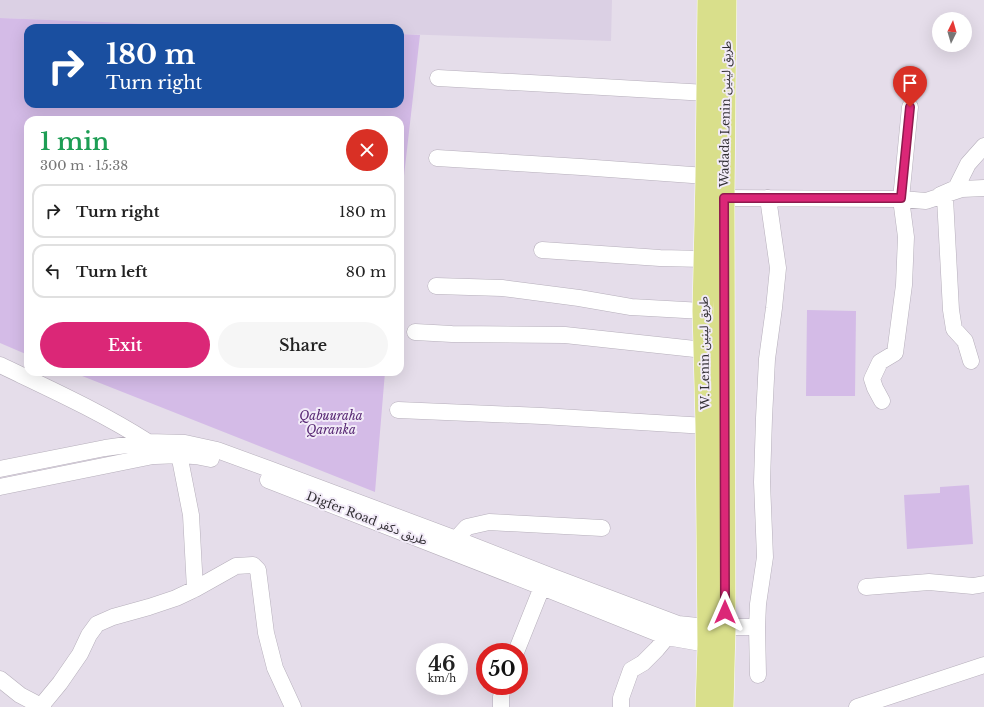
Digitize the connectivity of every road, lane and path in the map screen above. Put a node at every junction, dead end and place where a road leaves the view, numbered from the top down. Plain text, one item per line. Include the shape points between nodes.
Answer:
1 (708, 0) edge
2 (726, 0) edge
3 (438, 78) dead end
4 (707, 93) junction
5 (910, 107) dead end
6 (984, 146) edge
7 (437, 158) dead end
8 (706, 176) junction
9 (984, 188) edge
10 (940, 195) junction
11 (724, 198) junction
12 (768, 198) junction
13 (901, 198) junction
14 (542, 250) dead end
15 (704, 259) junction
16 (436, 286) dead end
17 (703, 311) junction
18 (415, 332) dead end
19 (704, 350) junction
20 (971, 361) dead end
21 (0, 365) edge
22 (882, 401) dead end
23 (398, 410) dead end
24 (706, 426) junction
25 (148, 442) junction
26 (179, 454) junction
27 (0, 469) edge
28 (0, 488) edge
29 (602, 528) dead end
30 (456, 539) junction
31 (984, 584) edge
32 (866, 586) dead end
33 (542, 587) junction
34 (194, 589) junction
35 (757, 626) junction
36 (716, 636) junction
37 (667, 637) junction
38 (520, 643) edge
39 (984, 665) edge
40 (758, 675) dead end
41 (0, 679) edge
42 (501, 695) edge
43 (42, 706) edge
44 (293, 707) edge
45 (501, 707) edge
46 (621, 707) edge
47 (706, 707) edge
48 (723, 707) edge
49 (857, 707) edge

1 - 4 main road, W. Lenin طريق لينين
2 - 11 main road, Wadada Lenin طريق لينين
3 - 4 street
4 - 8 main road, W. Lenin طريق لينين
5 - 13 street
6 - 10 street via 968,164 956,188
7 - 8 street
8 - 15 main road, W. Lenin طريق لينين
9 - 10 street via 962,189
10 - 13 street via 926,201
10 - 20 street via 945,198 954,329 965,341
11 - 12 street
11 - 36 main road, Wadada Lenin طريق لينين
12 - 13 street
12 - 35 street via 778,268 767,359 762,482 765,557
13 - 22 street via 906,237 904,285 895,353 880,362 872,379
14 - 15 street
15 - 17 main road, W. Lenin طريق لينين
16 - 17 street via 502,288 631,307
17 - 19 main road, W. Lenin طريق لينين
18 - 19 street via 565,335
19 - 24 main road, W. Lenin طريق لينين
21 - 25 street via 66,396
23 - 24 street
24 - 36 main road, W. Lenin طريق لينين
25 - 27 street, Digfer Road طريق دكفر
25 - 30 street, Digfer Road طريق دكفر via 185,443 217,450
26 - 28 street, Digfer Road طريق دكفر via 147,457
26 - 33 street, Digfer Road طريق دكفر via 199,456 228,464
26 - 34 street via 191,515
29 - 30 street via 489,522 467,527
30 - 36 street, Digfer Road طريق دكفر via 560,580
31 - 32 street via 973,586 929,582
33 - 37 street, Digfer Road طريق دكفر
33 - 38 street
34 - 43 street via 176,598 97,624 80,654
34 - 44 street via 236,566 253,565 258,570 266,633 275,668
35 - 36 street
35 - 40 street
36 - 37 street, Digfer Road طريق دكفر
36 - 47 main road, W. Lenin طريق لينين
36 - 48 main road, Wadada Lenin طريق لينين
37 - 46 street via 643,663 631,670 621,698
39 - 49 street
41 - 43 street via 20,695
42 - 45 street

